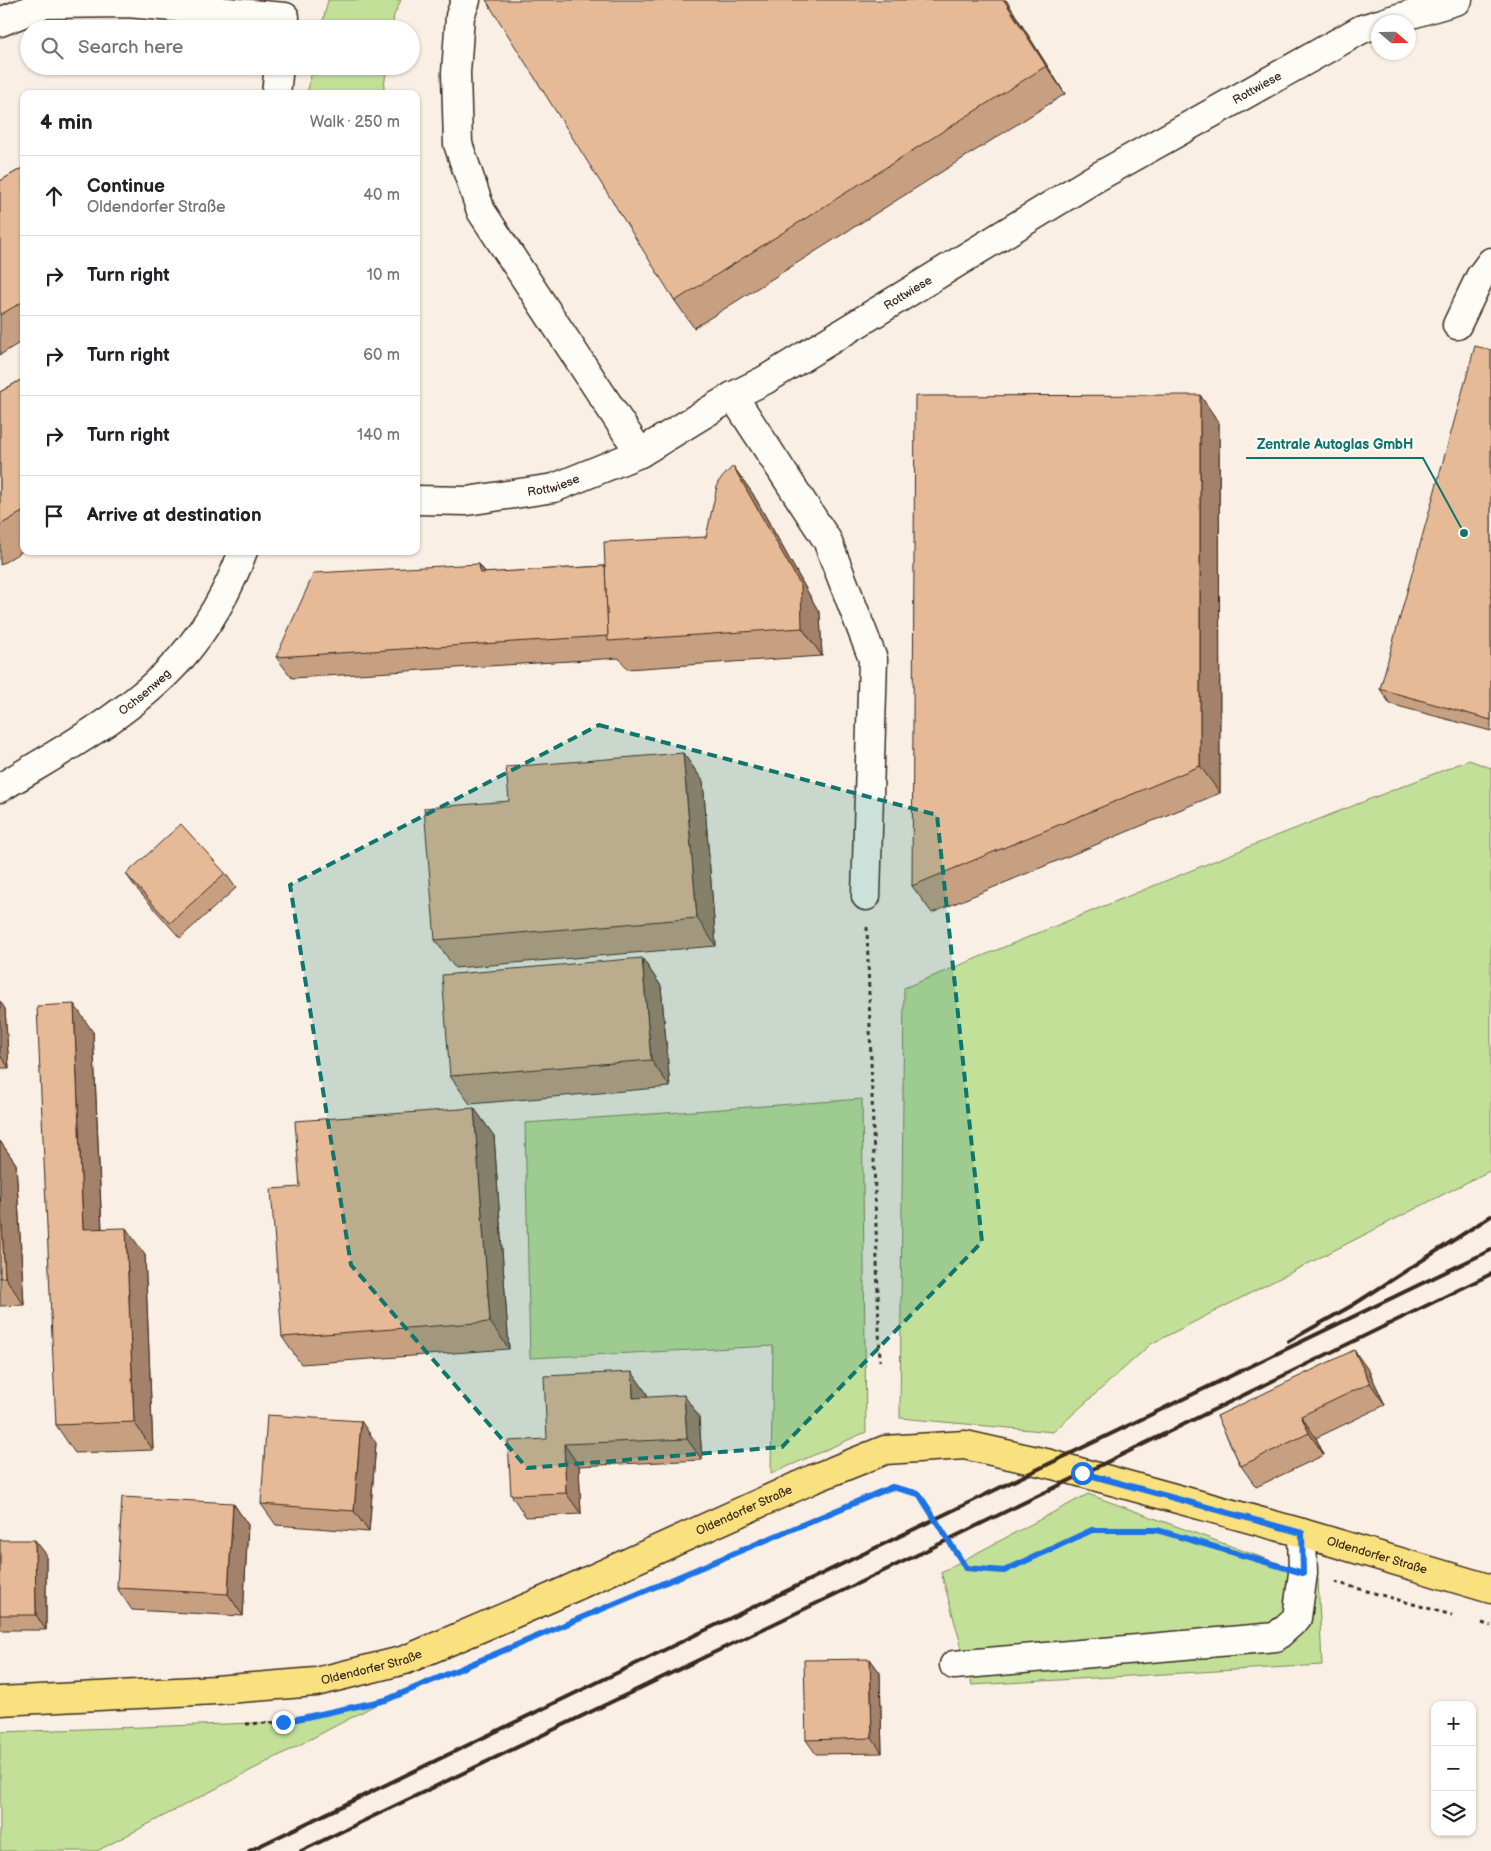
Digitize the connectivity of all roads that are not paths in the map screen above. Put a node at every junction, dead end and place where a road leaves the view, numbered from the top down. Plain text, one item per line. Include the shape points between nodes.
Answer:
1 (466, 0) edge
2 (1458, 0) edge
3 (286, 15) edge
4 (1408, 15) edge
5 (0, 22) edge
6 (1371, 26) edge
7 (278, 75) edge
8 (276, 90) edge
9 (1491, 262) edge
10 (1456, 325) dead end
11 (733, 396) junction
12 (640, 453) junction
13 (420, 500) edge
14 (241, 555) edge
15 (0, 788) edge
16 (866, 896) road end
17 (1302, 1533) junction
18 (1491, 1589) edge
19 (954, 1665) dead end
20 (0, 1701) edge

1 - 12 street via 460,16 457,63 458,144 481,211
2 - 4 street
3 - 5 street via 128,3 45,4
6 - 11 street, Rottwiese via 1094,179 765,380
7 - 8 street
9 - 10 street
11 - 12 street, Rottwiese
11 - 16 street via 827,540 873,659
12 - 13 street, Rottwiese via 554,488 467,501
14 - 15 street, Ochsenweg via 206,625 179,660 84,737
17 - 18 main road, Oldendorfer Straße
17 - 19 street via 1303,1573 1297,1618 1276,1637
17 - 20 main road, Oldendorfer Straße via 1050,1464 965,1445 885,1450 405,1660 316,1682

